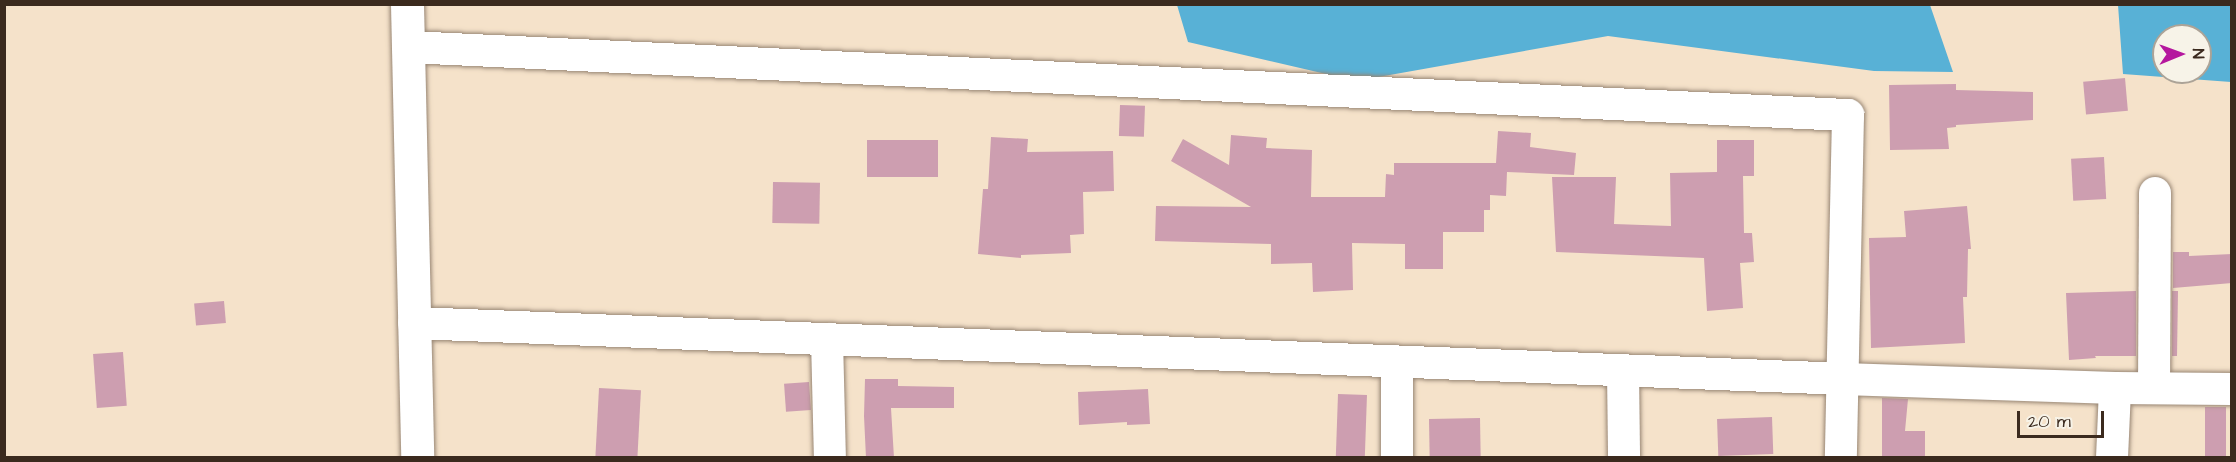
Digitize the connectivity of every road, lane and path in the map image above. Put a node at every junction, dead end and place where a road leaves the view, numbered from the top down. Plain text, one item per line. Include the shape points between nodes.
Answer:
1 (407, 4) edge
2 (409, 47) junction
3 (2155, 193) dead end
4 (414, 323) junction
5 (827, 339) junction
6 (1397, 362) junction
7 (1623, 371) junction
8 (1842, 380) junction
9 (2115, 388) junction
10 (2154, 388) junction
11 (2232, 388) edge
12 (417, 458) edge
13 (830, 458) edge
14 (1397, 458) edge
15 (1624, 458) edge
16 (1841, 458) edge
17 (2112, 458) edge

1 - 2 highway
2 - 4 highway
2 - 8 street via 1848,115
3 - 10 street
4 - 5 street
4 - 12 highway
5 - 6 street
5 - 13 street
6 - 7 street
6 - 14 street
7 - 8 street
7 - 15 street
8 - 9 street
8 - 16 street
9 - 10 street
9 - 17 street
10 - 11 street

